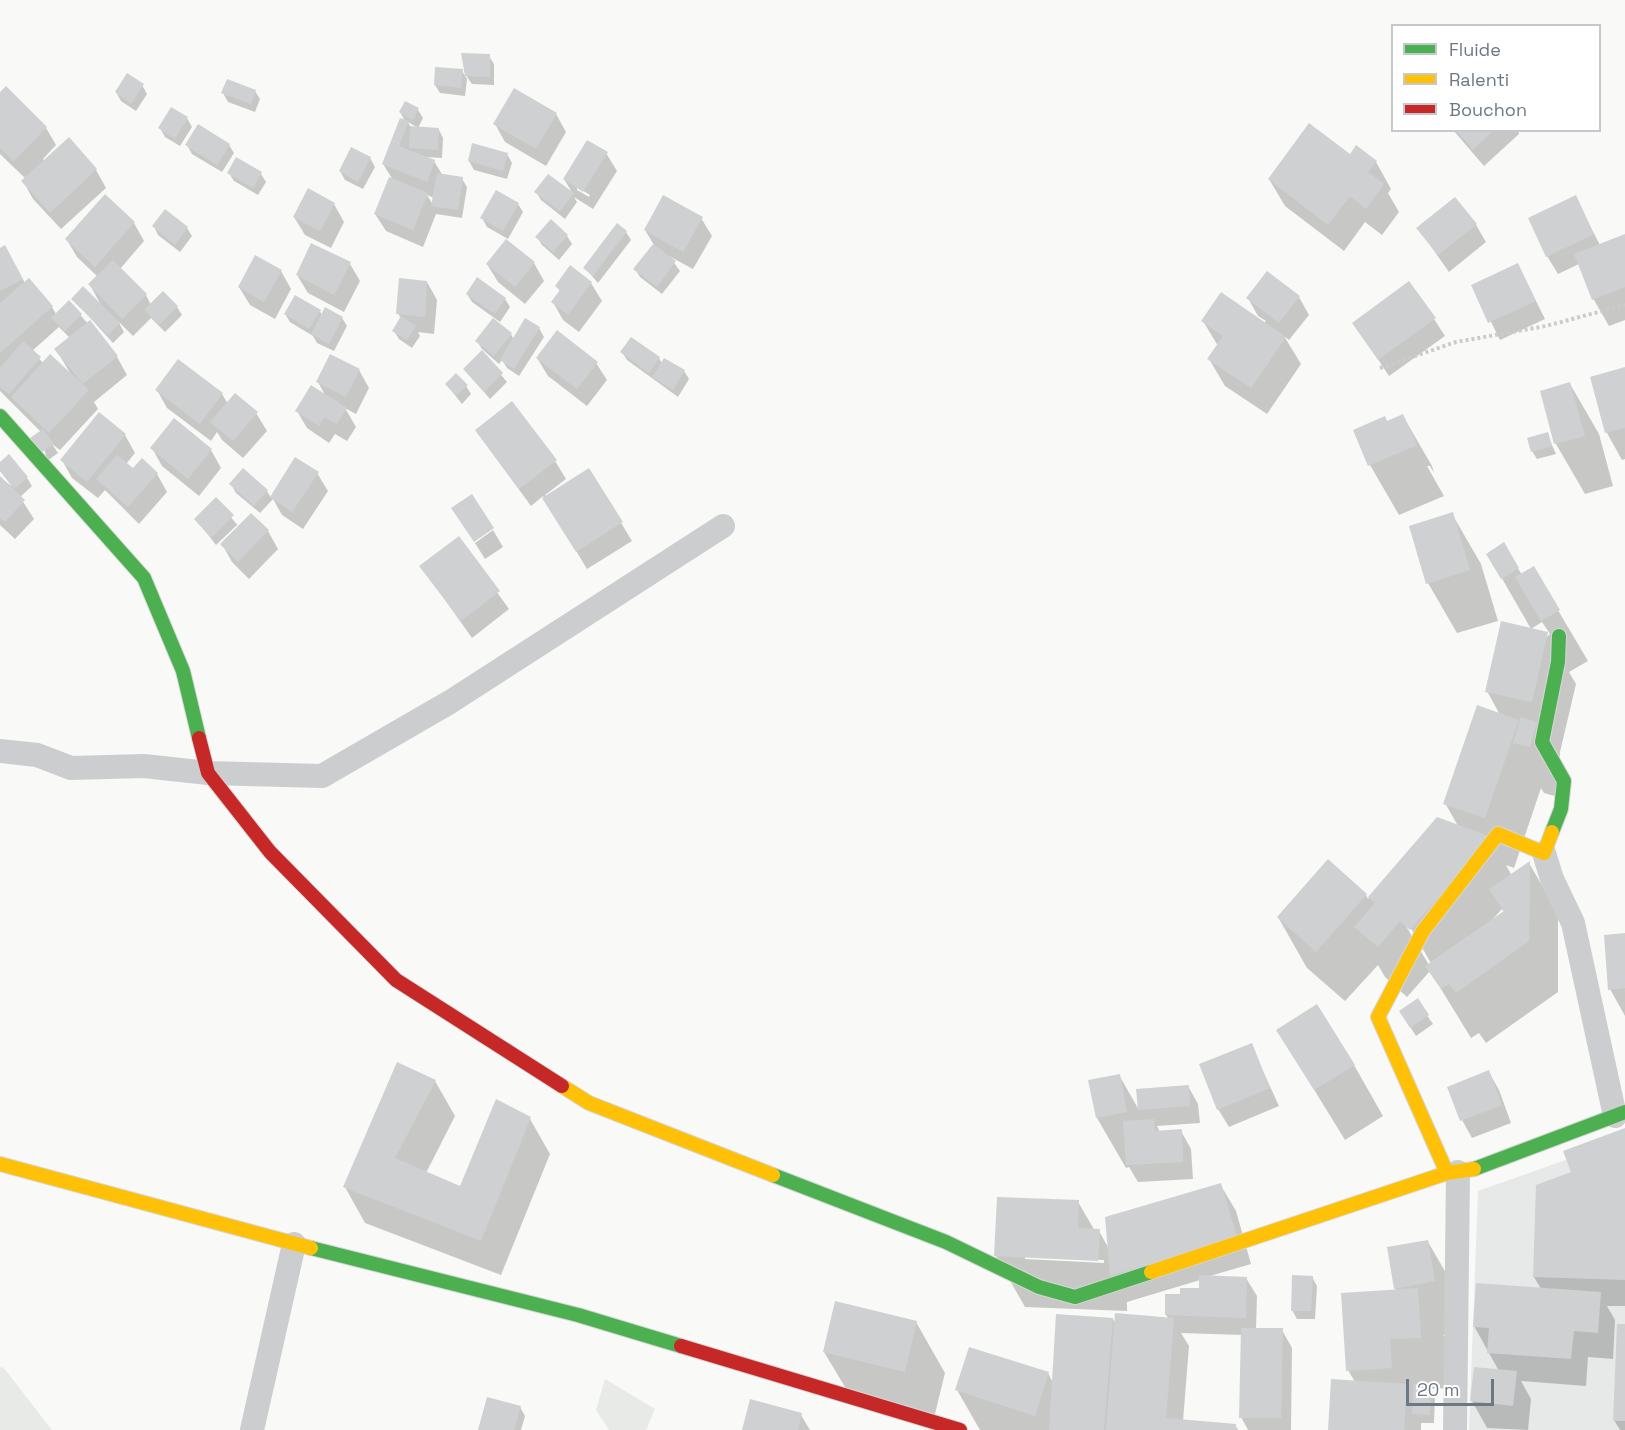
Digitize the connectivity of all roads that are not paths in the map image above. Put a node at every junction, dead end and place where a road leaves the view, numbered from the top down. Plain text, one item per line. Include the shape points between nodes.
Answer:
1 (0, 416) edge
2 (723, 526) dead end
3 (1559, 636) dead end
4 (0, 751) edge
5 (208, 773) junction
6 (1544, 853) junction
7 (1620, 1114) edge
8 (0, 1164) edge
9 (1453, 1173) junction
10 (294, 1244) junction
11 (252, 1430) edge
12 (960, 1430) edge
13 (1455, 1430) edge

1 - 5 street via 144,578 183,671
2 - 5 street via 450,702 322,776
3 - 6 street via 1558,662 1542,742 1564,781 1561,809
4 - 5 street via 37,755 71,768 144,766
5 - 9 street via 270,852 396,980 589,1103 946,1242 1039,1287 1076,1297
6 - 7 street via 1573,923
6 - 9 street via 1498,834 1423,931 1378,1017
7 - 9 street
8 - 10 street
9 - 13 street
10 - 11 street
10 - 12 street via 589,1318

